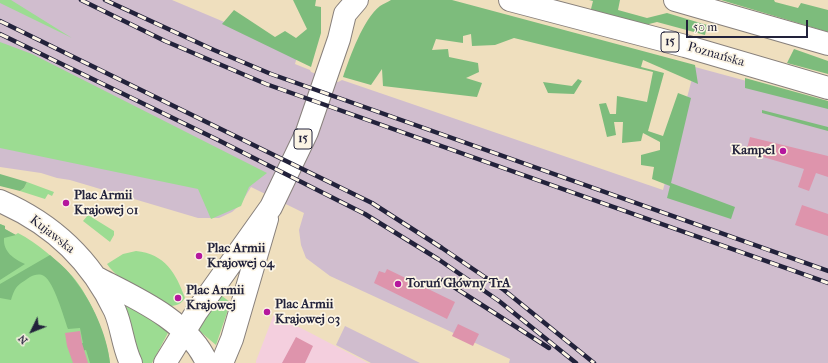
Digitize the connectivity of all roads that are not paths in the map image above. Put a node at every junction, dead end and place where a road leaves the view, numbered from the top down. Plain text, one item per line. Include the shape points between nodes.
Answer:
1 (510, 0) edge
2 (675, 0) edge
3 (348, 5) edge
4 (828, 44) edge
5 (828, 88) edge
6 (0, 201) edge
7 (271, 207) junction
8 (97, 278) junction
9 (184, 332) junction
10 (130, 362) edge
11 (165, 363) edge
12 (207, 363) edge
13 (222, 363) edge

1 - 5 main road, Poznańska / 15 via 685,46
2 - 4 main road
3 - 7 main road, 15 via 339,39 306,132
6 - 8 main road, Kujawska via 34,219 56,235 78,255
7 - 9 main road, 15
7 - 13 main road, 15 via 232,339
8 - 9 main road, Kujawska via 154,307
8 - 10 main road, Kujawska via 115,312
9 - 11 main road, 15
9 - 12 main road via 198,346

